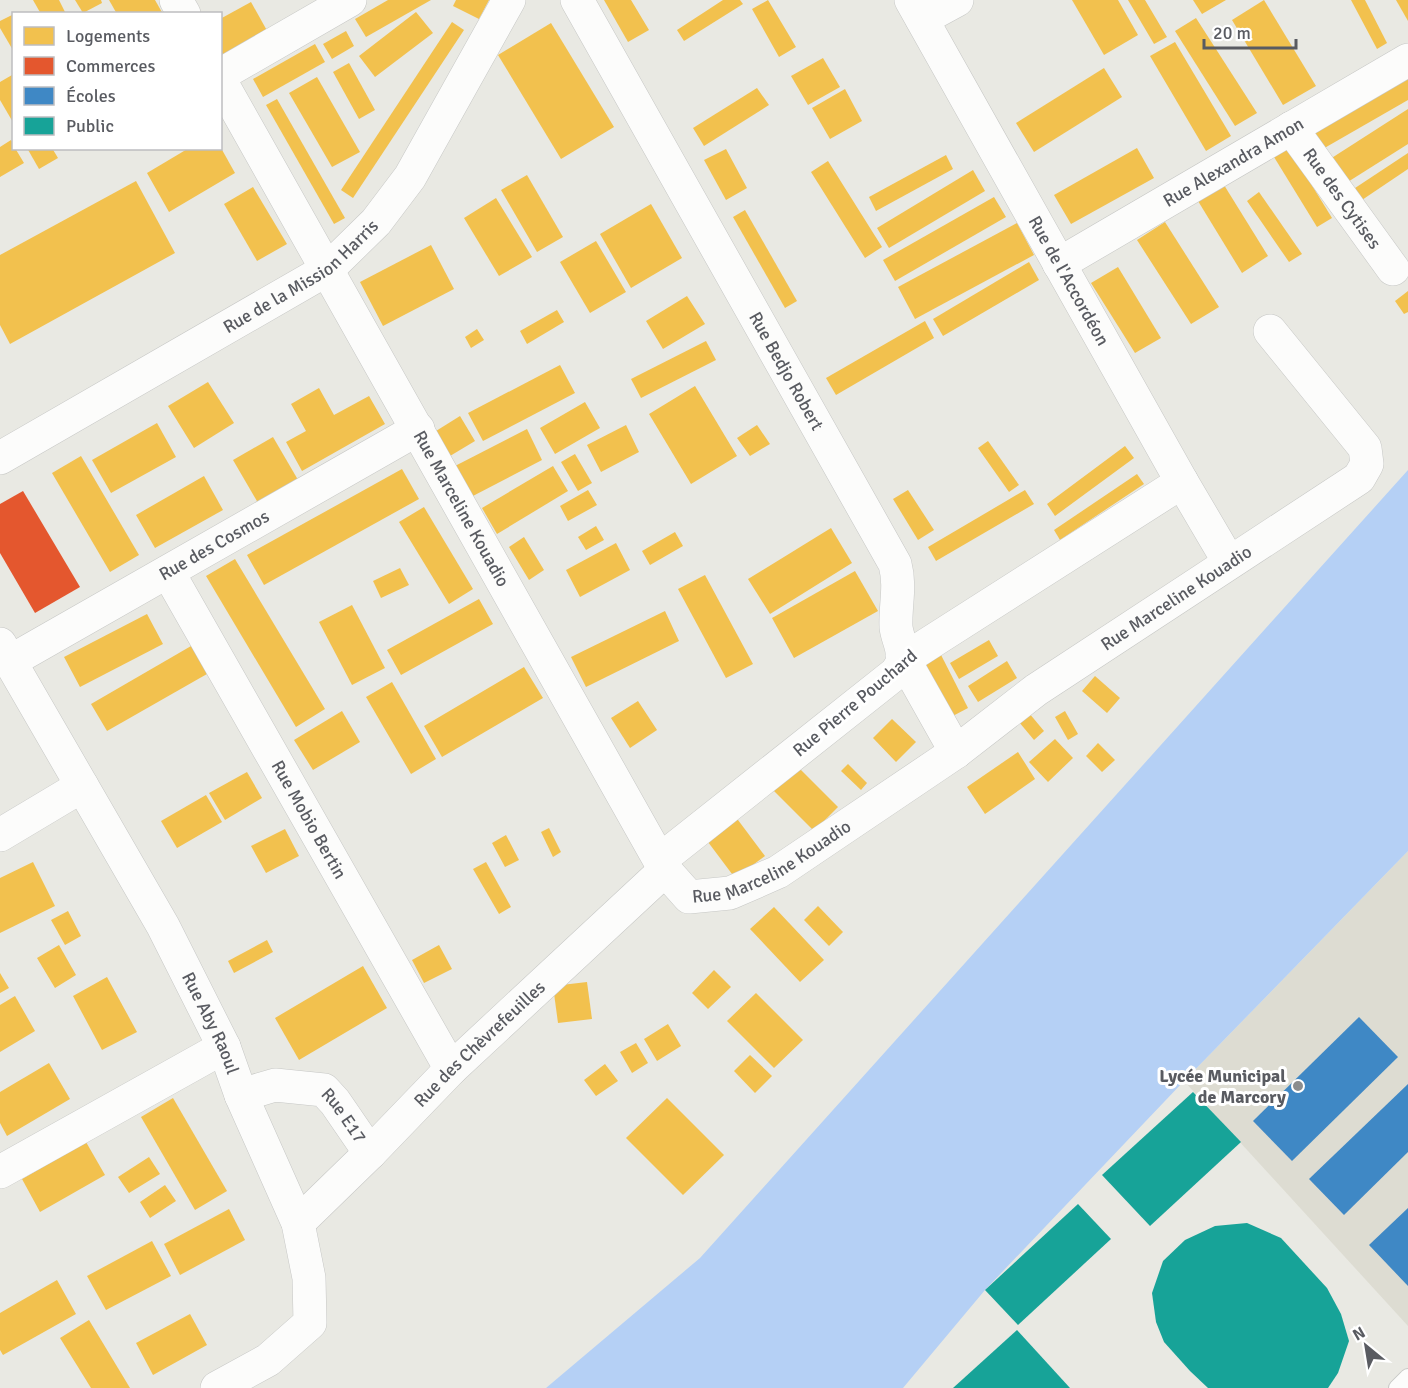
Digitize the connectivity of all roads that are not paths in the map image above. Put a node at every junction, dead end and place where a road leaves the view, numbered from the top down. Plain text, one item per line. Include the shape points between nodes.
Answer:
1 (350, 0) edge
2 (509, 0) edge
3 (577, 0) edge
4 (957, 0) edge
5 (916, 10) edge
6 (1408, 60) edge
7 (222, 76) edge
8 (222, 81) edge
9 (1291, 128) junction
10 (1059, 264) junction
11 (328, 269) junction
12 (1394, 269) dead end
13 (1270, 331) dead end
14 (418, 429) junction
15 (0, 458) edge
16 (1182, 482) junction
17 (1229, 562) junction
18 (168, 572) junction
19 (5, 653) edge
20 (903, 660) junction
21 (956, 752) junction
22 (82, 786) junction
23 (0, 835) edge
24 (663, 865) junction
25 (224, 1047) junction
26 (451, 1069) junction
27 (241, 1095) junction
28 (370, 1153) junction
29 (0, 1172) edge
30 (298, 1223) junction
31 (1408, 1377) edge
32 (217, 1388) edge
33 (1397, 1388) edge

1 - 7 street
2 - 11 street, Rue de la Mission Harris via 411,177 376,222
3 - 20 street, Rue Bedjo Robert via 896,564 897,638
4 - 5 street
5 - 10 street, Rue de l'Accordéon
6 - 9 street, Rue Alexandra Amon
8 - 11 street, Rue Marceline Kouadio
9 - 10 street, Rue Alexandra Amon
9 - 12 street, Rue des Cytises
10 - 16 street, Rue de l'Accordéon
11 - 14 street, Rue Marceline Kouadio
11 - 15 street, Rue de la Mission Harris
13 - 17 street, Rue Marceline Kouadio via 1365,448 1367,464 1359,478
14 - 18 street, Rue des Cosmos
14 - 24 street, Rue Marceline Kouadio
16 - 17 street, Rue de l'Accordéon
16 - 20 street, Rue Pierre Pouchard
17 - 21 street, Rue Marceline Kouadio via 1036,690
18 - 19 street, Rue des Cosmos
18 - 26 street, Rue Mobio Bertin
19 - 22 street, Rue Aby Raoul
20 - 21 street, Rue Bedjo Robert
20 - 24 street, Rue Pierre Pouchard via 896,673
21 - 24 street, Rue Marceline Kouadio via 778,872 730,893 689,897
22 - 23 street
22 - 25 street, Rue Aby Raoul via 163,926
24 - 26 street, Rue des Chèvrefeuilles
25 - 27 street, Rue Aby Raoul
25 - 29 street
26 - 28 street, Rue des Chèvrefeuilles
27 - 28 street, Rue E17 via 275,1085 324,1090
27 - 30 street, Rue Aby Raoul
28 - 30 street, Rue des Chèvrefeuilles
30 - 32 street, Rue Aby Raoul via 309,1278 310,1323 268,1360
31 - 33 lane

